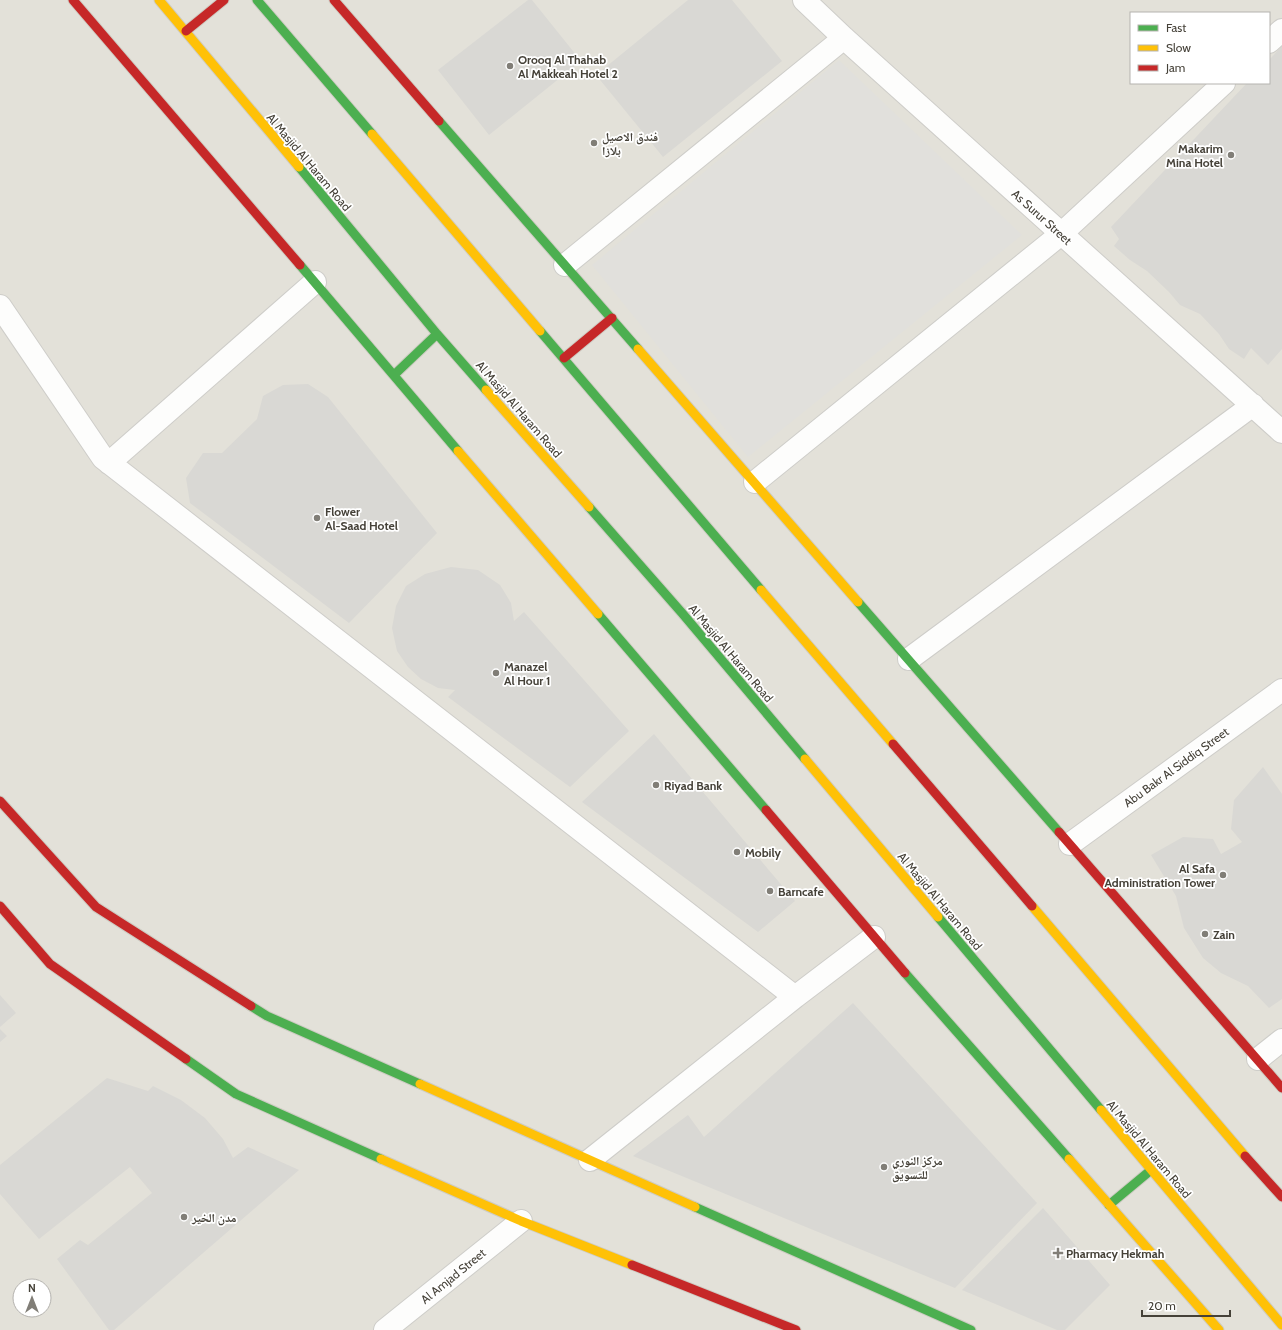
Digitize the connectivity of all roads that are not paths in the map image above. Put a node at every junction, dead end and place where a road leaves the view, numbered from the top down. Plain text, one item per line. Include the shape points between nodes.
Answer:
1 (73, 0) edge
2 (159, 0) edge
3 (224, 0) edge
4 (257, 0) edge
5 (334, 0) edge
6 (804, 0) edge
7 (1282, 30) edge
8 (186, 31) junction
9 (844, 38) junction
10 (1270, 41) edge
11 (1223, 84) edge
12 (1061, 234) junction
13 (566, 265) junction
14 (315, 282) junction
15 (0, 306) edge
16 (612, 318) junction
17 (437, 334) junction
18 (564, 358) junction
19 (394, 375) junction
20 (1253, 405) junction
21 (1282, 432) edge
22 (109, 463) junction
23 (755, 482) junction
24 (909, 659) junction
25 (1282, 690) edge
26 (0, 801) edge
27 (1070, 844) junction
28 (0, 906) edge
29 (874, 937) junction
30 (795, 997) junction
31 (1282, 1040) edge
32 (1258, 1059) junction
33 (1282, 1088) edge
34 (590, 1160) junction
35 (1151, 1170) junction
36 (1282, 1179) edge
37 (1274, 1187) junction
38 (1282, 1197) edge
39 (1109, 1205) junction
40 (521, 1221) junction
41 (1282, 1325) edge
42 (385, 1330) edge
43 (796, 1330) edge
44 (971, 1330) edge
45 (1219, 1330) edge

1 - 14 street
2 - 8 street, Al Masjid Al Haram Road
3 - 8 street
4 - 18 street
5 - 13 street
6 - 9 street, As Surur Street
7 - 10 street
8 - 17 street, Al Masjid Al Haram Road
9 - 12 street, As Surur Street
9 - 13 street
11 - 12 street
12 - 20 street, As Surur Street
12 - 23 street
13 - 16 street
14 - 19 street
14 - 22 street
15 - 22 street via 103,458
16 - 18 street
16 - 23 street
17 - 19 street
17 - 35 street, Al Masjid Al Haram Road via 682,613
18 - 37 street
19 - 29 street
20 - 21 street, As Surur Street
20 - 24 street
22 - 30 street
23 - 24 street
24 - 27 street
25 - 27 street, Abu Bakr Al Siddiq Street
26 - 34 street via 96,907 267,1016
27 - 32 street
28 - 40 street via 50,964 236,1094
29 - 30 street
29 - 39 street
30 - 34 street
31 - 32 street
32 - 33 street
34 - 44 street
35 - 39 street
35 - 41 street, Al Masjid Al Haram Road
36 - 37 street
37 - 38 street
39 - 45 street
40 - 42 street, Al Amjad Street
40 - 43 street

